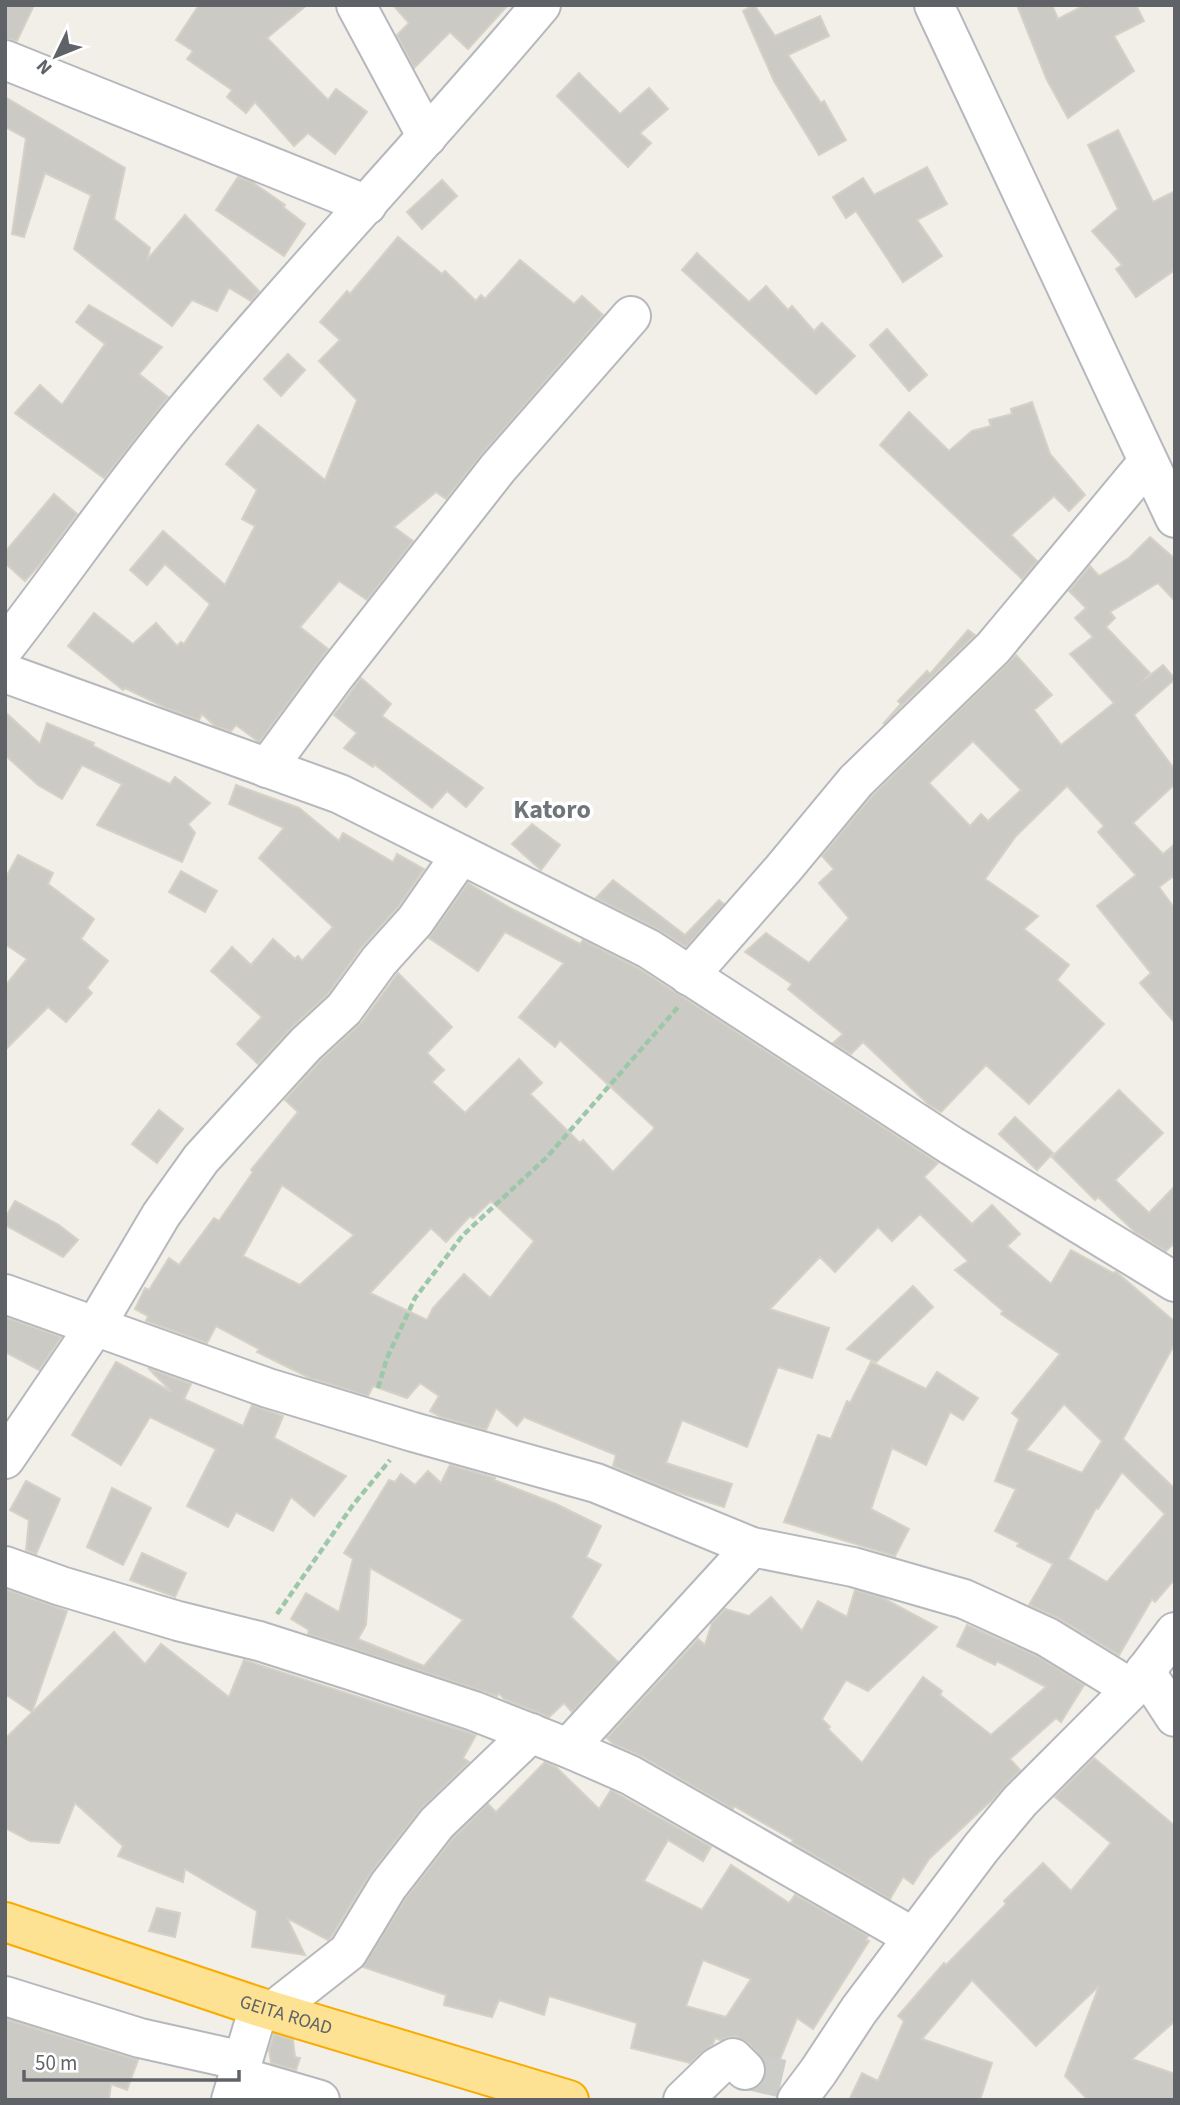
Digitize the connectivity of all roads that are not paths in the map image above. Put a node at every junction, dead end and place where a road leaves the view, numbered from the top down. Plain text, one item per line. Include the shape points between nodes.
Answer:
1 (356, 5) edge
2 (541, 5) edge
3 (934, 5) edge
4 (5, 60) edge
5 (427, 137) junction
6 (367, 205) junction
7 (631, 316) dead end
8 (1149, 462) junction
9 (1175, 518) edge
10 (5, 647) edge
11 (5, 673) edge
12 (267, 768) junction
13 (461, 855) junction
14 (689, 976) junction
15 (1175, 1282) edge
16 (5, 1294) edge
17 (96, 1325) junction
18 (5, 1460) edge
19 (752, 1547) junction
20 (5, 1566) edge
21 (1175, 1632) edge
22 (1138, 1680) junction
23 (1175, 1717) edge
24 (531, 1733) junction
25 (568, 1748) junction
26 (5, 1922) edge
27 (913, 1937) junction
28 (5, 1996) edge
29 (266, 2009) junction
30 (745, 2070) tunnel mouth
31 (237, 2079) edge
32 (804, 2089) edge
33 (320, 2100) edge
34 (569, 2100) edge
35 (683, 2100) edge

1 - 5 street
2 - 5 street
3 - 8 street
4 - 6 street
5 - 6 street
6 - 10 street via 183,413
7 - 12 street via 498,468
8 - 9 street
8 - 14 street via 993,648 856,781
11 - 12 street
12 - 13 street via 340,794
13 - 14 street via 649,949
13 - 17 street via 344,1009 201,1159 161,1215
14 - 15 street via 952,1146
16 - 17 street
17 - 18 street
17 - 19 street via 268,1388 596,1483
19 - 22 street via 853,1567 964,1599
19 - 25 street
20 - 24 street via 61,1587 259,1641
21 - 22 street
22 - 23 street
22 - 27 street via 1020,1801
24 - 25 street
24 - 29 street via 437,1823 388,1886 348,1952
25 - 27 street via 630,1775
26 - 29 highway, GEITA ROAD
27 - 32 street
28 - 31 street via 140,2038
29 - 31 street
29 - 34 highway, GEITA ROAD
30 - 35 street via 733,2057
31 - 33 street

